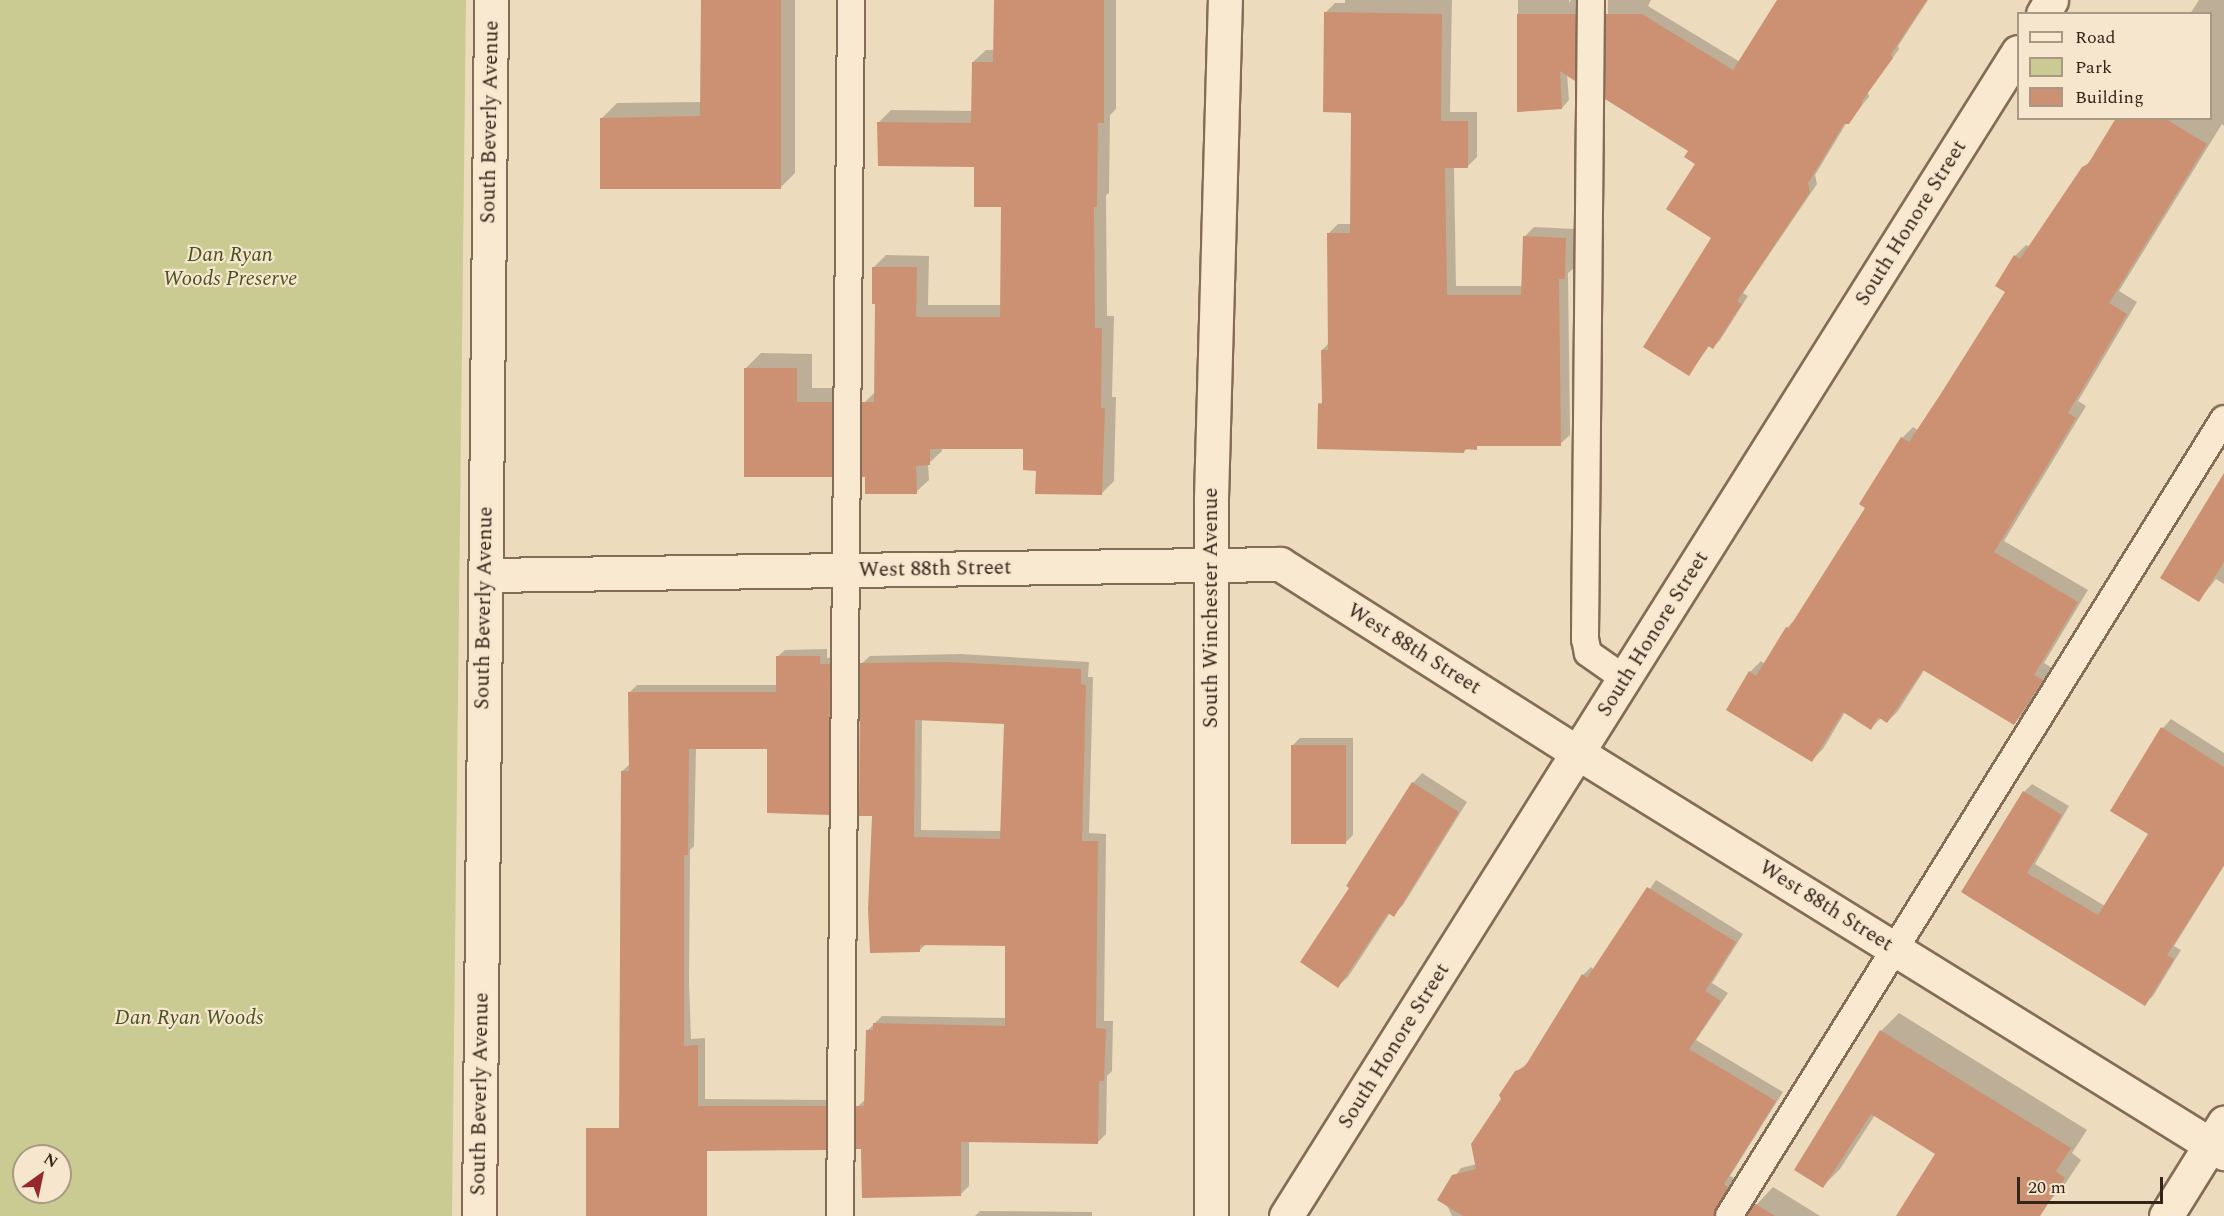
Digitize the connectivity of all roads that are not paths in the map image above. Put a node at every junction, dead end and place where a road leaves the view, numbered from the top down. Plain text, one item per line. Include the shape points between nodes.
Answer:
1 (491, 0) edge
2 (851, 0) edge
3 (1225, 0) edge
4 (1591, 0) edge
5 (2017, 55) edge
6 (2224, 419) edge
7 (1211, 565) junction
8 (848, 570) junction
9 (484, 575) junction
10 (1625, 679) junction
11 (1578, 753) junction
12 (1895, 949) junction
13 (2220, 1140) edge
14 (479, 1216) edge
15 (840, 1216) edge
16 (1211, 1216) edge
17 (1286, 1216) edge
18 (1729, 1216) edge
19 (2166, 1216) edge

1 - 9 street, South Beverly Avenue
2 - 8 lane
3 - 7 street, South Winchester Avenue
4 - 10 lane via 1585,639 1588,653
5 - 10 street, South Honore Street
6 - 12 lane
7 - 8 street, West 88th Street
7 - 11 street, West 88th Street via 1280,564
7 - 16 street, South Winchester Avenue
8 - 9 street, West 88th Street
8 - 15 lane
9 - 14 street, South Beverly Avenue
10 - 11 street, South Honore Street
11 - 12 street, West 88th Street
11 - 17 street, South Honore Street
12 - 13 street, West 88th Street
12 - 18 lane
13 - 19 street

